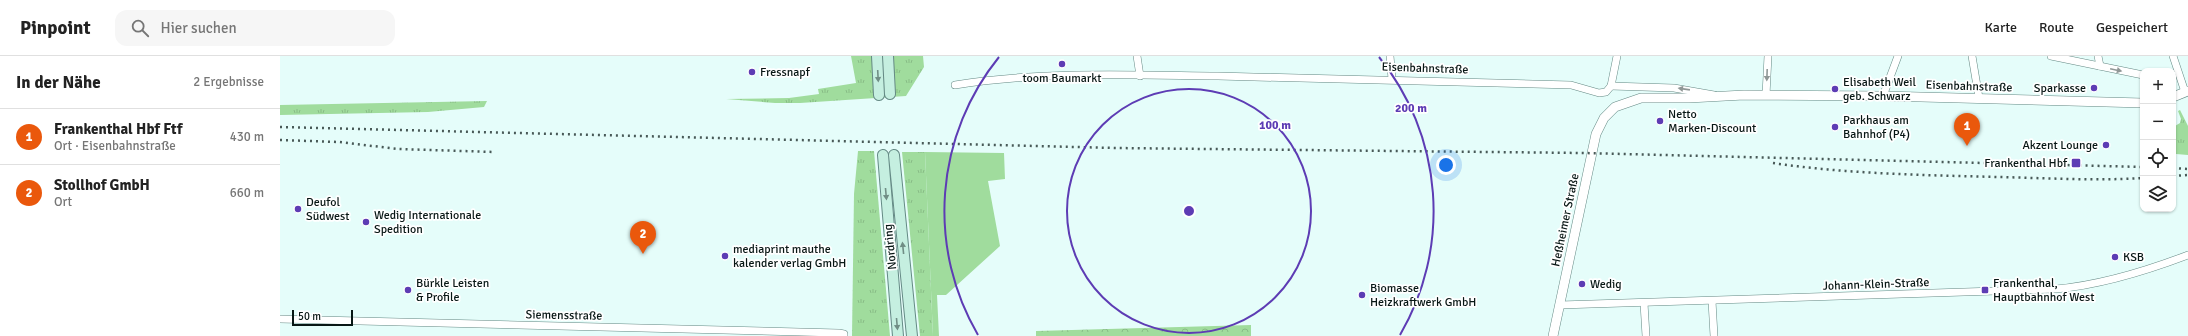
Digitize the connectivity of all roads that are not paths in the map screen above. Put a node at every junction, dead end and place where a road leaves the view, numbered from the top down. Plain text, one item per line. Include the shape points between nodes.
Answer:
1 (877, 56) edge
2 (888, 56) edge
3 (1137, 56) edge
4 (1390, 56) edge
5 (1617, 56) edge
6 (1768, 56) edge
7 (1898, 56) edge
8 (1972, 56) edge
9 (2051, 56) edge
10 (2098, 56) edge
11 (2173, 56) edge
12 (2100, 66) junction
13 (2175, 68) edge
14 (2140, 74) edge
15 (2176, 74) edge
16 (1140, 76) junction
17 (1392, 79) junction
18 (955, 85) dead end
19 (1611, 86) junction
20 (2186, 91) edge
21 (890, 94) dead end
22 (1766, 94) junction
23 (879, 95) dead end
24 (1883, 96) junction
25 (2176, 96) edge
26 (1722, 97) junction
27 (1979, 98) junction
28 (2140, 103) edge
29 (1608, 113) joint
30 (883, 155) dead end
31 (894, 155) dead end
32 (2188, 255) edge
33 (1712, 301) junction
34 (1644, 303) junction
35 (1560, 305) junction
36 (280, 319) edge
37 (844, 336) edge
38 (898, 336) edge
39 (912, 336) edge
40 (1553, 336) edge
41 (1646, 336) edge
42 (1714, 336) edge

1 -> 23 main road
2 - 21 main road
3 - 16 street
4 - 17 street
5 - 19 street
6 -> 22 street
7 - 24 street
8 - 27 street
9 - 12 street
10 - 12 street
11 - 13 street
12 -> 14 street
15 - 20 street
16 - 17 street, Eisenbahnstraße
16 - 18 street, Eisenbahnstraße via 1035,76
17 - 19 street, Eisenbahnstraße via 1571,85 1599,93 1606,92
26 -> 19 street, Eisenbahnstraße via 1674,88
20 - 25 street
22 - 24 street, Eisenbahnstraße
22 - 26 street, Eisenbahnstraße
24 - 27 street, Eisenbahnstraße
26 - 29 street, Eisenbahnstraße via 1641,98 1621,103
27 - 28 street, Eisenbahnstraße
29 - 35 street, Heßheimer Straße via 1595,138
30 -> 38 main road, Nordring
39 -> 31 main road, Nordring
32 - 33 street, Johann-Klein-Straße via 2162,265 2072,287
33 - 34 street, Johann-Klein-Straße
33 - 42 street
34 - 35 street, Johann-Klein-Straße
34 - 41 street
35 - 40 street, Heßheimer Straße
36 - 37 street, Siemensstraße via 839,333

